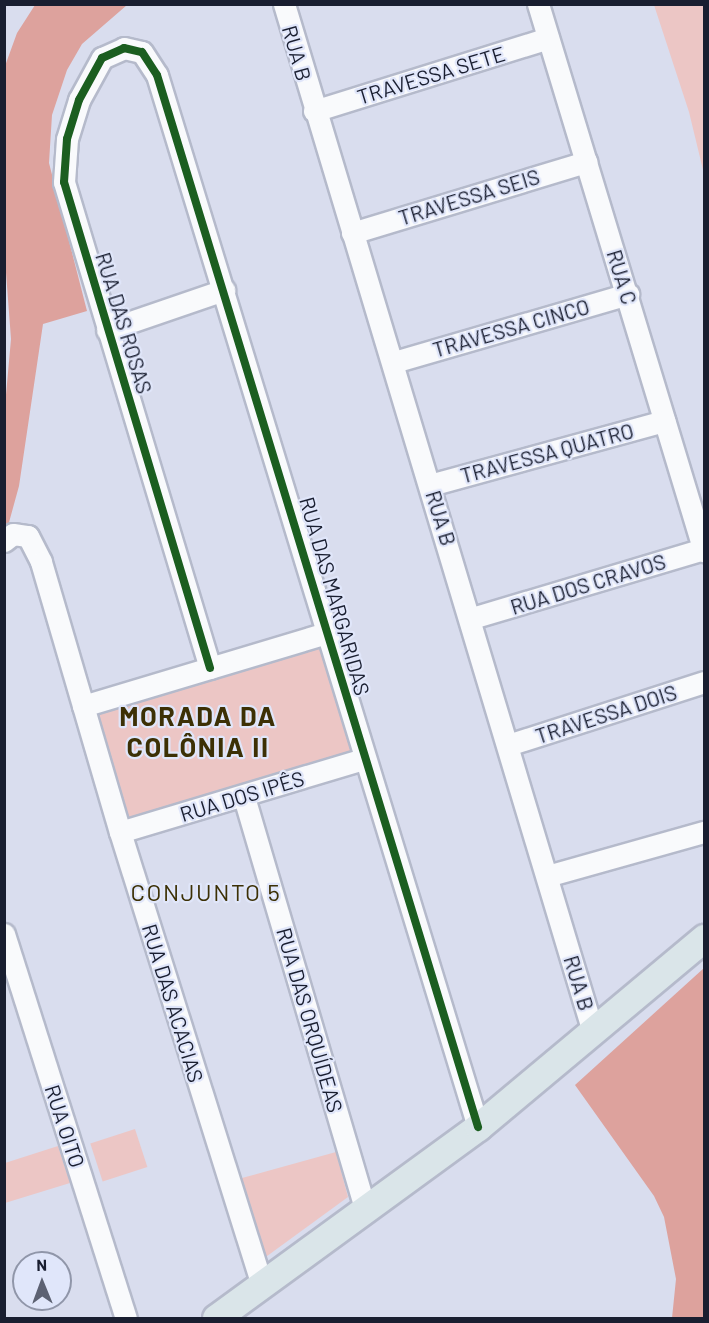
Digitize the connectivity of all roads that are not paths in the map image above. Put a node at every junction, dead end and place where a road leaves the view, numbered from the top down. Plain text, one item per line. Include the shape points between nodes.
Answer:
1 (284, 4) edge
2 (538, 4) edge
3 (548, 38) junction
4 (157, 75) joint
5 (314, 111) junction
6 (586, 162) junction
7 (352, 233) junction
8 (224, 290) junction
9 (628, 294) junction
10 (107, 330) junction
11 (394, 362) junction
12 (664, 421) junction
13 (430, 485) junction
14 (6, 539) edge
15 (704, 550) edge
16 (472, 618) junction
17 (329, 632) junction
18 (210, 668) junction
19 (705, 682) edge
20 (83, 706) junction
21 (507, 745) junction
22 (364, 759) junction
23 (244, 797) junction
24 (120, 832) junction
25 (705, 832) edge
26 (547, 876) junction
27 (4, 934) edge
28 (705, 938) edge
29 (593, 1032) junction
30 (478, 1128) junction
31 (366, 1209) junction
32 (262, 1286) junction
33 (126, 1318) edge
34 (216, 1318) edge

1 - 5 street, RUA B
2 - 3 street, RUA C
3 - 5 street, TRAVESSA SETE
3 - 6 street, RUA C
4 - 8 street, RUA DAS MARGARIDAS
4 - 10 street, RUA DAS ROSAS via 148,57 134,49 117,49 102,58 79,100 67,139 64,182
5 - 7 street, RUA B
6 - 7 street, TRAVESSA SEIS
6 - 9 street, RUA C
7 - 11 street, RUA B
8 - 10 street
8 - 17 street, RUA DAS MARGARIDAS
9 - 11 street, TRAVESSA CINCO
9 - 12 street, RUA C
10 - 18 street, RUA DAS ROSAS
11 - 13 street, RUA B
12 - 13 street, TRAVESSA QUATRO
12 - 15 street, RUA C
13 - 16 street, RUA B
14 - 20 street, RUA DAS ACACIAS via 21,533 34,542
15 - 16 street, RUA DOS CRAVOS
16 - 21 street, RUA B
17 - 18 street
17 - 22 street, RUA DAS MARGARIDAS
18 - 20 street
19 - 21 street, TRAVESSA DOIS
20 - 24 street, RUA DAS ACACIAS
21 - 26 street, RUA B
22 - 23 street, RUA DOS IPÊS
22 - 30 street, RUA DAS MARGARIDAS
23 - 24 street, RUA DOS IPÊS
23 - 31 street, RUA DAS ORQUÍDEAS
24 - 32 street, RUA DAS ACACIAS
25 - 26 street
26 - 29 street, RUA B
27 - 33 street, RUA OITO
28 - 29 main road
29 - 30 main road
30 - 31 main road
31 - 32 main road
32 - 34 main road

